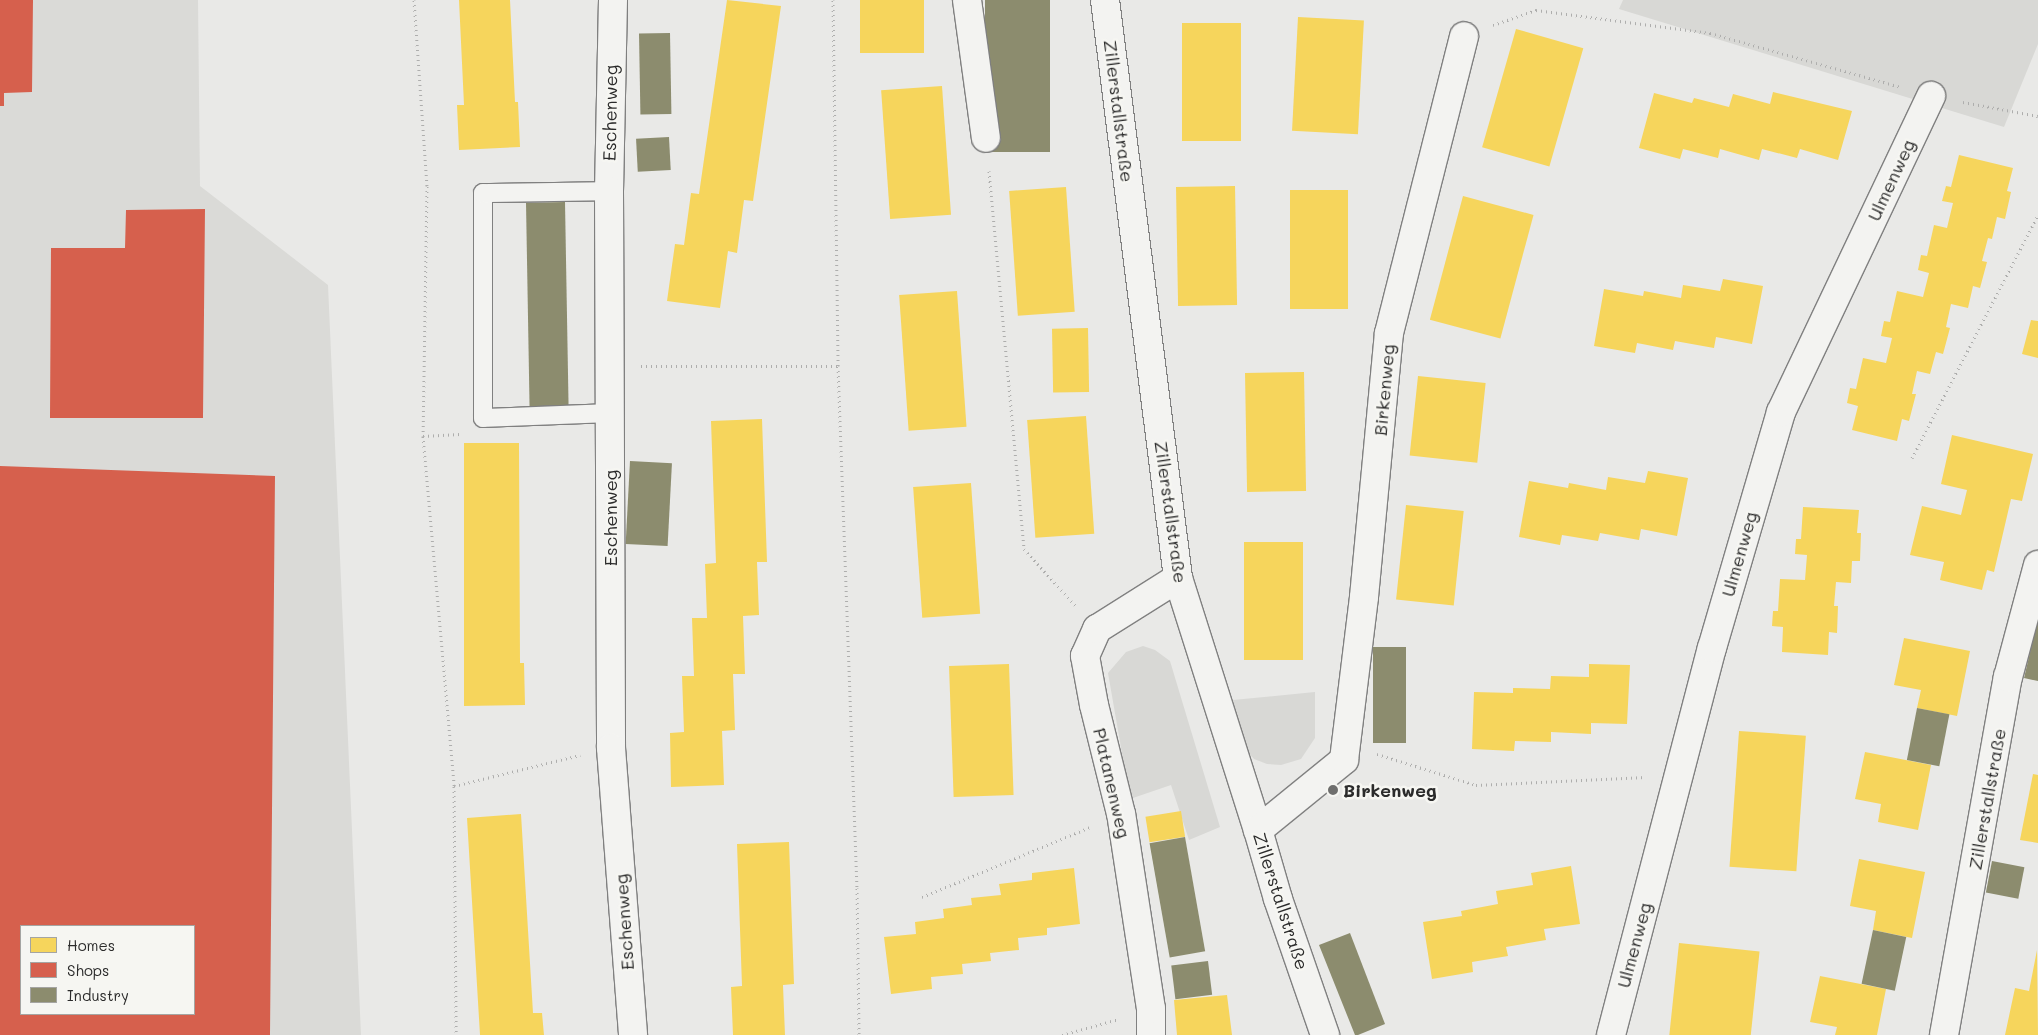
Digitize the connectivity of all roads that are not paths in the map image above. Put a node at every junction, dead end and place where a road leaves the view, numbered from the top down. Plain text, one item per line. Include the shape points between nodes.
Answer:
1 (612, 0) edge
2 (967, 0) edge
3 (1105, 0) edge
4 (1464, 36) road end
5 (1931, 96) road end
6 (986, 138) road end
7 (608, 191) junction
8 (608, 413) junction
9 (2038, 565) edge
10 (1178, 578) junction
11 (1258, 830) junction
12 (1151, 1022) edge
13 (633, 1035) edge
14 (1325, 1035) edge
15 (1611, 1035) edge
16 (1944, 1035) edge

1 - 7 street, Eschenweg
2 - 6 street
3 - 10 street, Zillerstallstraße
4 - 11 street, Birkenweg via 1389,333 1364,597 1344,760
5 - 15 street, Ulmenweg via 1781,412 1712,648
7 - 8 street, Eschenweg
7 - 8 lane via 483,193 483,418
8 - 13 street, Eschenweg via 611,748
9 - 16 street, Zillerstallstraße via 2008,677
10 - 11 street, Zillerstallstraße
10 - 12 street, Platanenweg via 1097,629 1085,656 1121,814
11 - 14 street, Zillerstallstraße

